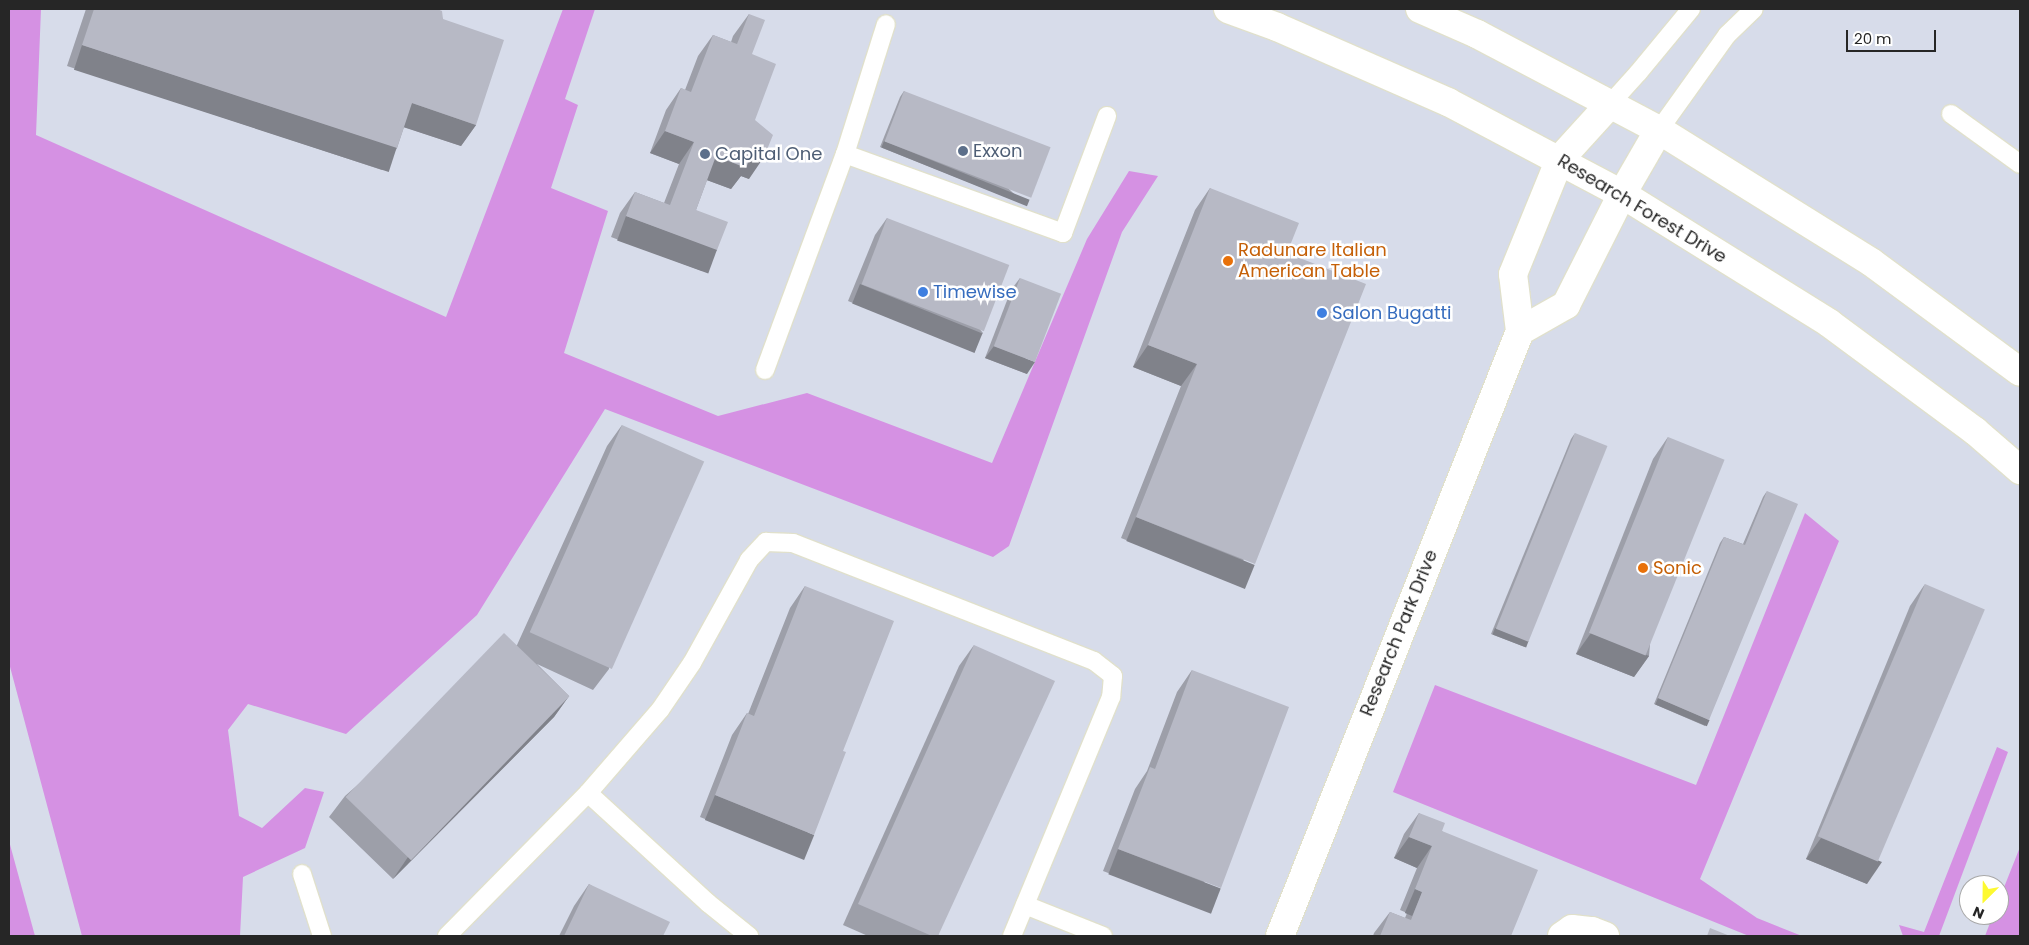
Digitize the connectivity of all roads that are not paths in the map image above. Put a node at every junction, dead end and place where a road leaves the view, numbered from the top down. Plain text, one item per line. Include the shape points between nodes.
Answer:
1 (1228, 9) edge
2 (1420, 9) edge
3 (1691, 9) edge
4 (1754, 9) edge
5 (886, 24) dead end
6 (1610, 104) junction
7 (1951, 114) dead end
8 (1107, 116) dead end
9 (1659, 130) junction
10 (845, 154) junction
11 (1560, 160) junction
12 (2020, 164) edge
13 (1622, 194) junction
14 (1520, 331) junction
15 (765, 370) dead end
16 (2020, 372) edge
17 (2020, 470) edge
18 (588, 794) junction
19 (302, 874) dead end
20 (1025, 906) junction
21 (322, 936) edge
22 (447, 936) edge
23 (749, 936) edge
24 (1012, 936) edge
25 (1103, 936) edge
26 (1280, 936) edge
27 (1562, 936) edge
28 (1605, 936) edge

1 - 11 main road, Research Forest Drive via 1448,102
2 - 6 main road via 1477,34
3 - 6 lane
4 - 9 lane via 1727,35
5 - 10 lane
6 - 9 main road
6 - 11 main road, Research Park Drive
7 - 12 lane
8 - 10 lane via 1063,233
9 - 13 main road
9 - 16 main road via 1871,262
10 - 15 lane
11 - 13 main road, Research Forest Drive
11 - 14 main road, Research Park Drive via 1513,274
13 - 14 main road via 1566,305
13 - 17 main road, Research Forest Drive via 1829,323 1975,431
14 - 26 main road, Research Park Drive
18 - 20 lane via 671,694 692,663 749,560 766,542 793,543 1094,661 1113,676 1111,697
18 - 22 lane
18 - 23 lane
19 - 21 lane
20 - 24 lane
20 - 25 lane
27 - 28 main road via 1572,930 1592,931

